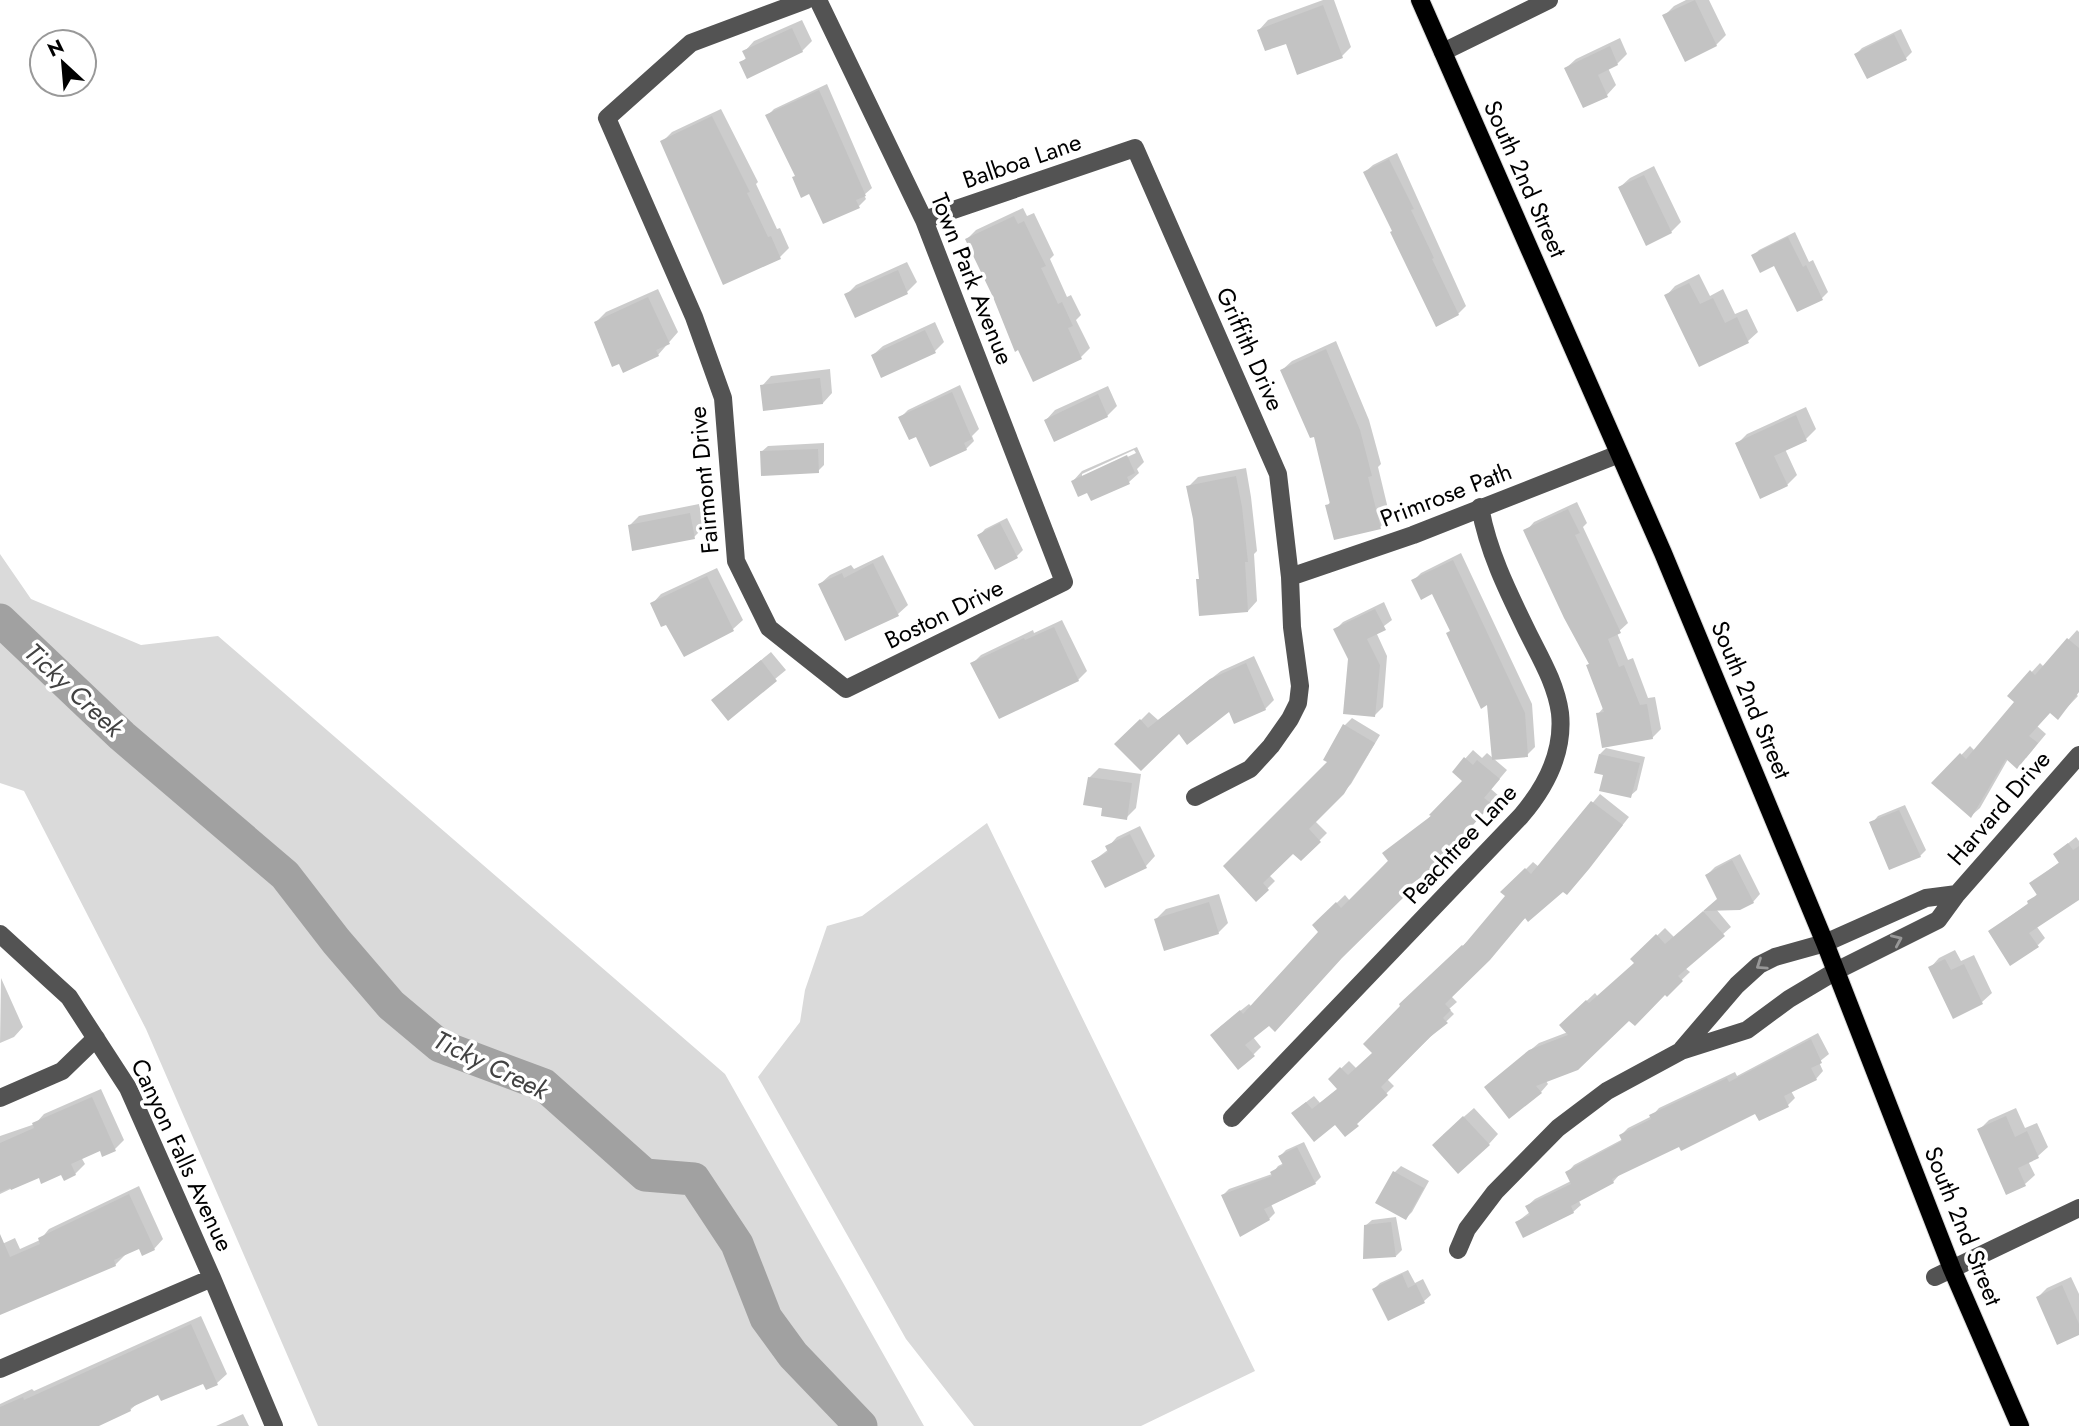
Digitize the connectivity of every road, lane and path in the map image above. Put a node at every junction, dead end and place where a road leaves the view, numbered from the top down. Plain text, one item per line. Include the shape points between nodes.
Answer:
1 (806, 0) edge
2 (818, 0) edge
3 (1419, 0) edge
4 (1549, 0) edge
5 (1443, 52) junction
6 (1135, 148) joint
7 (924, 220) junction
8 (1619, 454) junction
9 (1480, 507) junction
10 (1290, 577) junction
11 (1064, 582) joint
12 (846, 689) joint
13 (2079, 755) edge
14 (1195, 797) dead end
15 (1956, 894) junction
16 (0, 934) edge
17 (1825, 943) junction
18 (1836, 971) junction
19 (96, 1038) junction
20 (1681, 1051) junction
21 (0, 1098) edge
22 (1232, 1118) dead end
23 (2079, 1208) edge
24 (1458, 1250) dead end
25 (1952, 1269) junction
26 (1935, 1277) dead end
27 (212, 1278) junction
28 (0, 1369) edge
29 (274, 1426) edge
30 (2020, 1426) edge

1 - 12 street, Fairmont Drive via 691,43 607,118 694,317 723,398 736,561 769,628
2 - 7 street, Town Park Avenue
3 - 5 main road, South 2nd Street
4 - 5 street
5 - 8 main road, South 2nd Street
6 - 7 street, Balboa Lane
6 - 10 street, Griffith Drive via 1278,474
7 - 11 street, Town Park Avenue
8 - 9 street, Primrose Path
8 - 17 main road, South 2nd Street
9 - 10 street, Primrose Path
9 - 22 street, Peachtree Lane via 1485,537 1556,695 1559,736 1549,776 1521,816
10 - 14 street, Griffith Drive via 1298,703 1250,769
11 - 12 street, Boston Drive
13 - 15 street, Harvard Drive
15 - 17 street, Harvard Drive via 1926,898
18 -> 15 street, Harvard Drive via 1938,920
16 - 19 street, Canyon Falls Avenue via 69,997
17 - 18 main road, South 2nd Street
17 -> 20 street, Harvard Drive via 1759,965
18 - 20 street, Harvard Drive via 1747,1030
18 - 25 main road, South 2nd Street
19 - 21 street via 62,1071
19 - 27 street, Canyon Falls Avenue via 128,1088
20 - 24 street via 1607,1091 1558,1128 1495,1192 1467,1229
23 - 25 street
25 - 26 street
25 - 30 main road, South 2nd Street
27 - 28 street
27 - 29 street, Canyon Falls Avenue

